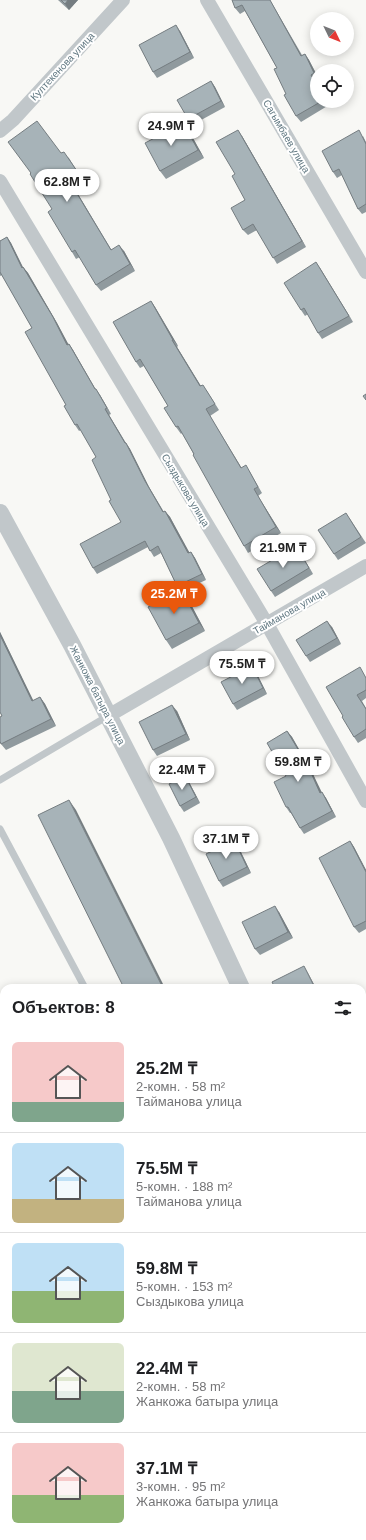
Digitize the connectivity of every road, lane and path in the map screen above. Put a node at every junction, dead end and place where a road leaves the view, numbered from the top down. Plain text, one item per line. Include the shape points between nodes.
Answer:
1 (123, 0) edge
2 (207, 0) edge
3 (0, 131) edge
4 (0, 181) edge
5 (366, 272) edge
6 (0, 513) edge
7 (366, 566) edge
8 (266, 624) junction
9 (108, 716) junction
10 (0, 780) edge
11 (366, 801) edge
12 (0, 829) edge
13 (84, 984) edge
14 (239, 984) edge

1 - 3 street, Култекенова улица
2 - 5 street, Сагымбаев улица
4 - 8 street, Сыздыкова улица
6 - 9 street, Жанкожа батыра улица
7 - 8 street, Тайманова улица
8 - 9 street, Тайманова улица
8 - 11 street, Сыздыкова улица
9 - 10 lane
9 - 14 street, Жанкожа батыра улица via 171,838
12 - 13 lane

